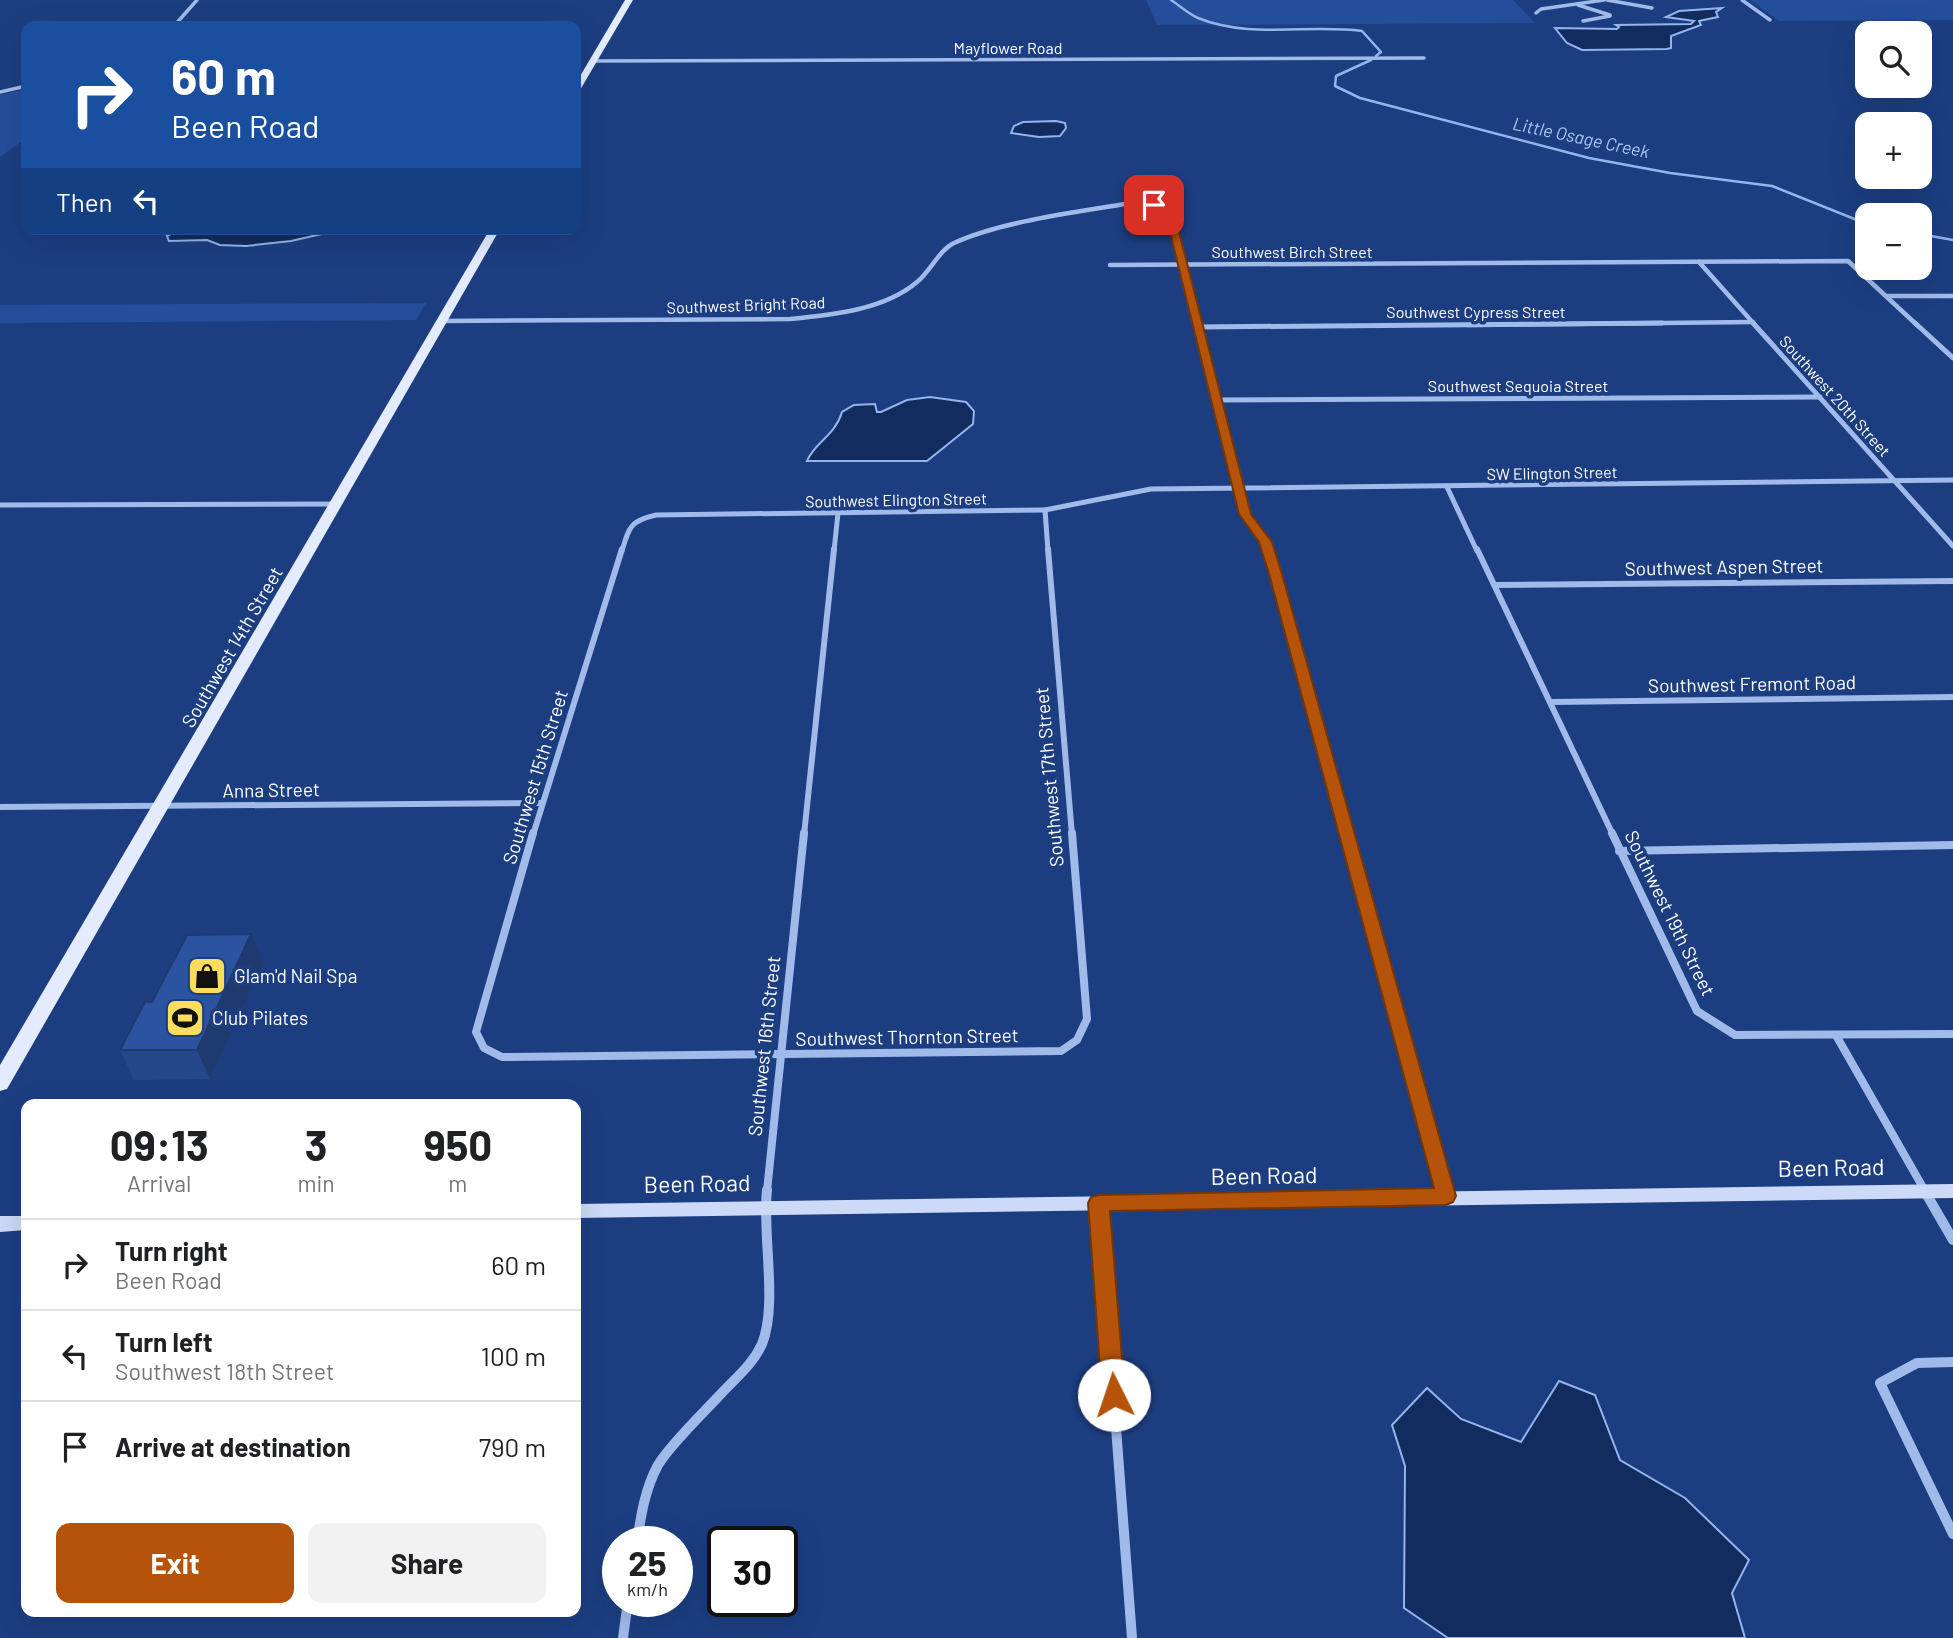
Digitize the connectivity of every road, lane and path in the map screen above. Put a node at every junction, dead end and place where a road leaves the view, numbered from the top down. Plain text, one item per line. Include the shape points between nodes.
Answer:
1 (197, 0) edge
2 (629, 0) edge
3 (1606, 0) edge
4 (1742, 0) edge
5 (1576, 5) junction
6 (1652, 8) dead end
7 (1536, 13) dead end
8 (1770, 20) dead end
9 (178, 21) edge
10 (1583, 21) dead end
11 (1424, 58) dead end
12 (592, 61) junction
13 (581, 81) edge
14 (21, 87) edge
15 (0, 92) edge
16 (491, 235) edge
17 (1699, 262) junction
18 (1110, 265) dead end
19 (1182, 265) junction
20 (1886, 296) junction
21 (1953, 296) edge
22 (441, 321) junction
23 (1753, 322) junction
24 (1198, 327) junction
25 (1953, 358) edge
26 (1820, 397) junction
27 (1216, 400) junction
28 (1953, 480) edge
29 (1894, 481) junction
30 (1447, 487) junction
31 (1237, 488) junction
32 (1151, 489) joint
33 (336, 504) junction
34 (0, 505) edge
35 (1045, 510) junction
36 (838, 513) junction
37 (639, 519) joint
38 (1953, 546) edge
39 (1953, 581) edge
40 (1495, 585) junction
41 (1953, 697) edge
42 (1551, 702) junction
43 (542, 803) junction
44 (0, 807) edge
45 (161, 807) junction
46 (1953, 845) edge
47 (1619, 850) junction
48 (1953, 1034) edge
49 (1838, 1037) junction
50 (1077, 1040) joint
51 (484, 1048) joint
52 (780, 1055) junction
53 (0, 1083) edge
54 (1926, 1191) junction
55 (1953, 1191) edge
56 (1446, 1196) junction
57 (1099, 1203) junction
58 (765, 1208) junction
59 (581, 1211) edge
60 (21, 1223) edge
61 (0, 1224) edge
62 (1953, 1240) edge
63 (1953, 1362) edge
64 (639, 1526) edge
65 (1953, 1534) edge
66 (626, 1617) edge
67 (623, 1638) edge
68 (1132, 1638) edge

1 - 9 street
2 - 12 main road
3 - 5 street
3 - 6 street
4 - 8 street
5 - 7 street
5 - 10 street via 1610,15
11 - 12 street, Mayflower Road
12 - 13 main road
14 - 15 street
16 - 22 main road, Southwest 14th Street
17 - 19 street, Southwest Birch Street
17 - 20 street, Southwest Birch Street via 1848,261
17 - 23 street, Southwest 20th Street
18 - 19 street, Southwest Birch Street
19 - 22 street, Southwest Bright Road via 1170,216 1148,200 1018,223 963,238 950,245 904,293 874,306 826,316
19 - 24 street
20 - 21 street
20 - 25 street
22 - 33 main road, Southwest 14th Street
23 - 24 street, Southwest Cypress Street
23 - 26 street, Southwest 20th Street
24 - 27 street
26 - 27 street, Southwest Sequoia Street
26 - 29 street, Southwest 20th Street
27 - 31 street
28 - 29 street, SW Elington Street
29 - 30 street, SW Elington Street
29 - 38 street, Southwest 20th Street
30 - 31 street, SW Elington Street
30 - 40 street, Southwest 19th Street
31 - 32 street, SW Elington Street
31 - 56 street via 1245,514 1265,542 1275,574
32 - 35 street, Southwest Elington Street
33 - 34 street
33 - 45 main road, Southwest 14th Street
35 - 36 street, Southwest Elington Street
35 - 50 street, Southwest 17th Street via 1087,1019
36 - 37 street, Southwest Elington Street
36 - 52 street, Southwest 16th Street
37 - 43 street, Southwest 15th Street via 629,528
39 - 40 street, Southwest Aspen Street
40 - 42 street, Southwest 19th Street
41 - 42 street, Southwest Fremont Road
42 - 47 street, Southwest 19th Street
43 - 45 street, Anna Street
43 - 51 street, Southwest 15th Street via 476,1032
44 - 45 street, Anna Street
45 - 53 main road, Southwest 14th Street
46 - 47 street
47 - 49 street, Southwest 19th Street via 1697,1011 1735,1035
48 - 49 street, Southwest 19th Street
49 - 54 street
50 - 52 street, Southwest Thornton Street via 1061,1051
51 - 52 street, Southwest Thornton Street via 502,1058
52 - 58 street, Southwest 16th Street
54 - 55 street, Been Road
54 - 56 street, Been Road
54 - 62 street
56 - 57 street, Been Road
57 - 58 street, Been Road
57 - 68 street
58 - 59 street, Been Road
58 - 64 street, Southwest 16th Street via 768,1310 762,1343 741,1376 659,1464
60 - 61 street
63 - 65 street via 1917,1363 1880,1383
66 - 67 street

